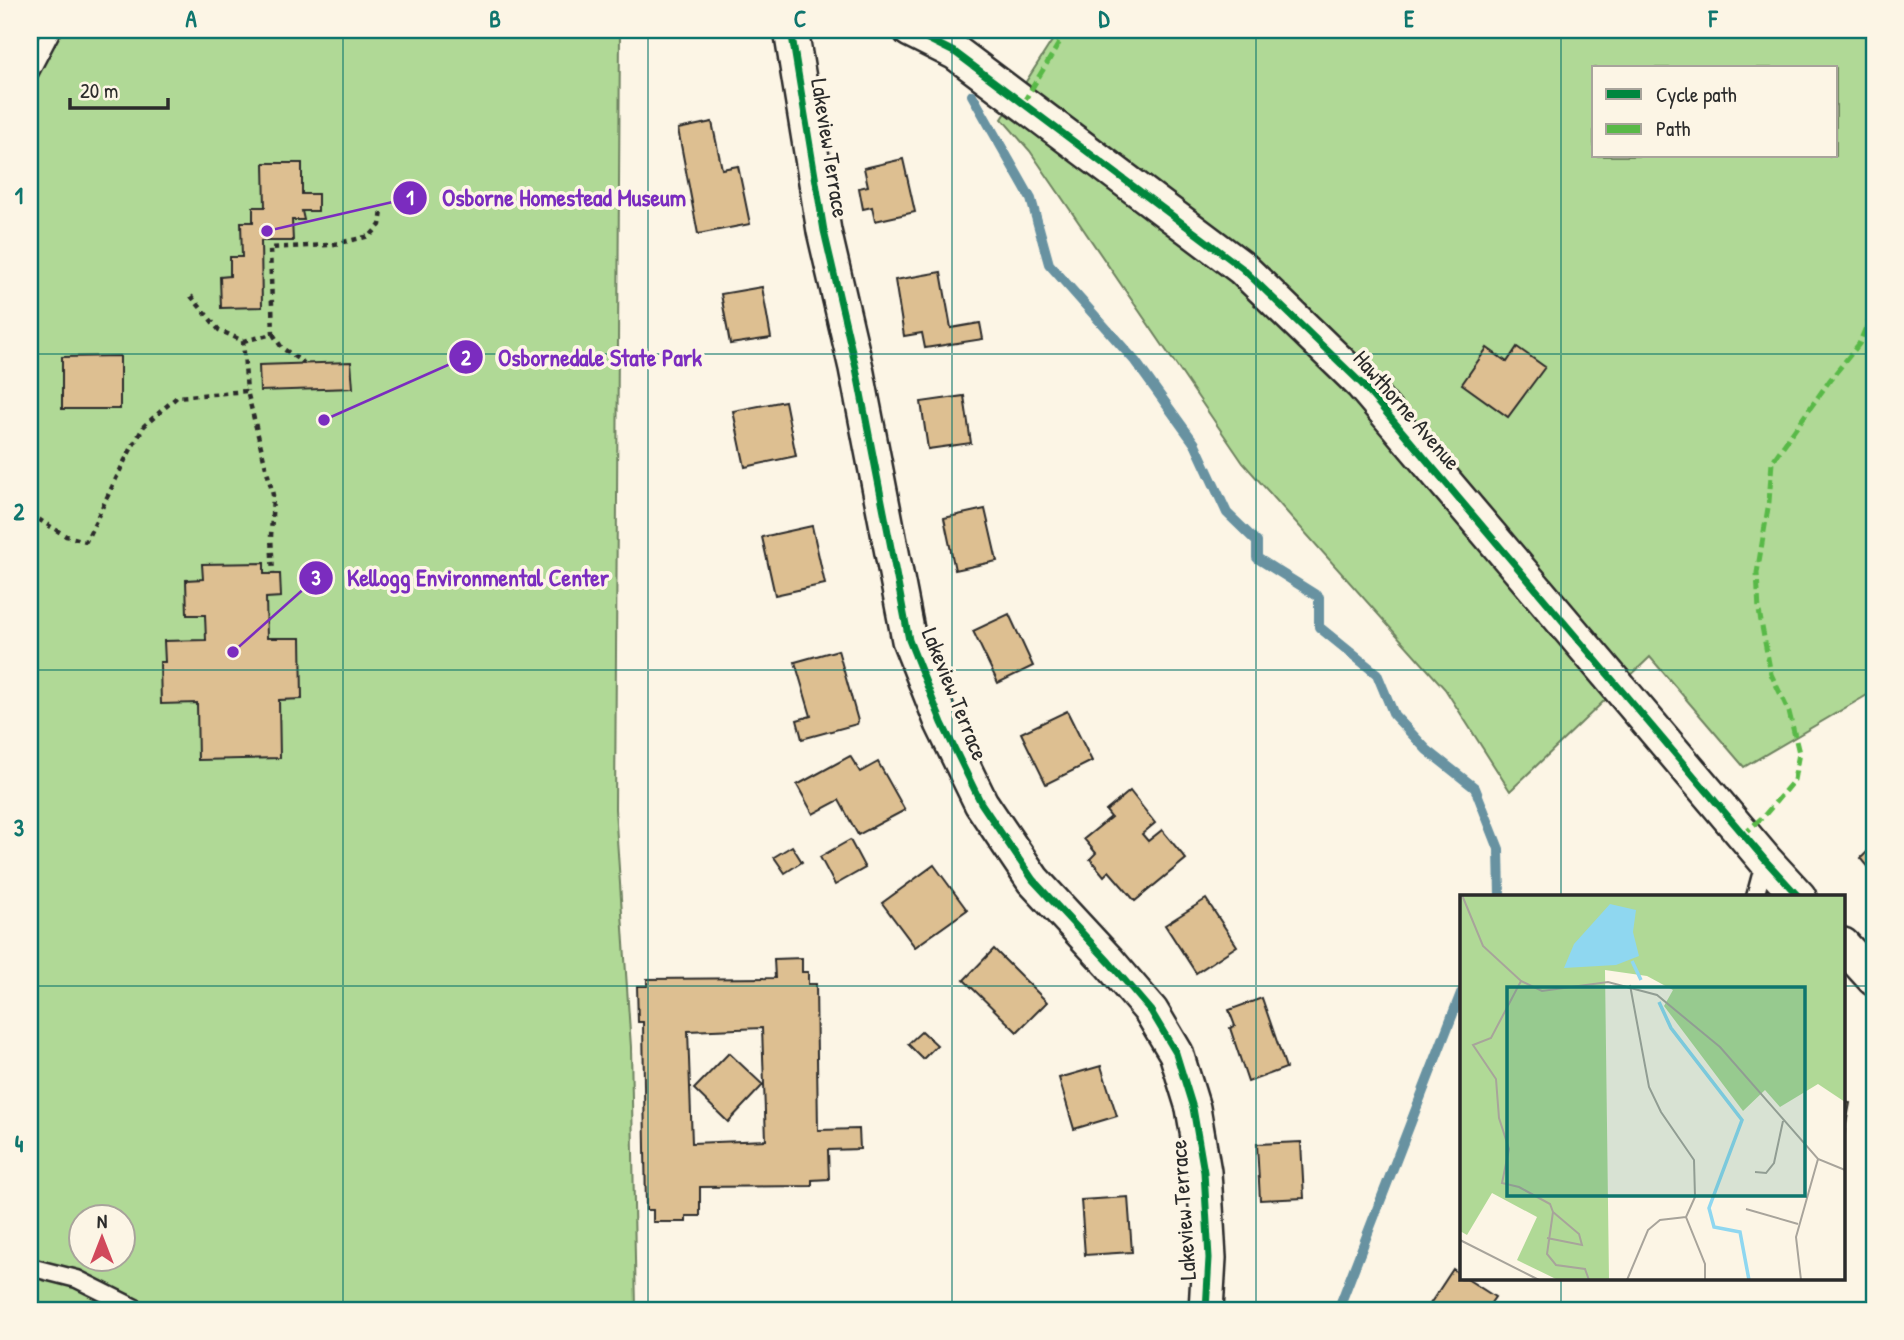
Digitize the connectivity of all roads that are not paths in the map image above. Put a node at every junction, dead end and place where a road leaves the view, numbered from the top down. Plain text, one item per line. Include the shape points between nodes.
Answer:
1 (52, 30) edge
2 (790, 30) edge
3 (910, 30) edge
4 (30, 72) edge
5 (1765, 860) junction
6 (1756, 895) edge
7 (1797, 895) edge
8 (1844, 946) edge
9 (1874, 979) edge
10 (30, 1267) edge
11 (139, 1310) edge
12 (1206, 1310) edge

1 - 4 lane
2 - 12 street, Lakeview Terrace via 824,231 909,640 981,803 1033,880 1151,1012 1176,1053 1194,1108 1204,1172 1209,1258
3 - 5 street, Hawthorne Avenue via 956,53 1242,268 1352,374
5 - 6 lane
5 - 7 street, Hawthorne Avenue
8 - 9 street
10 - 11 lane via 77,1279

